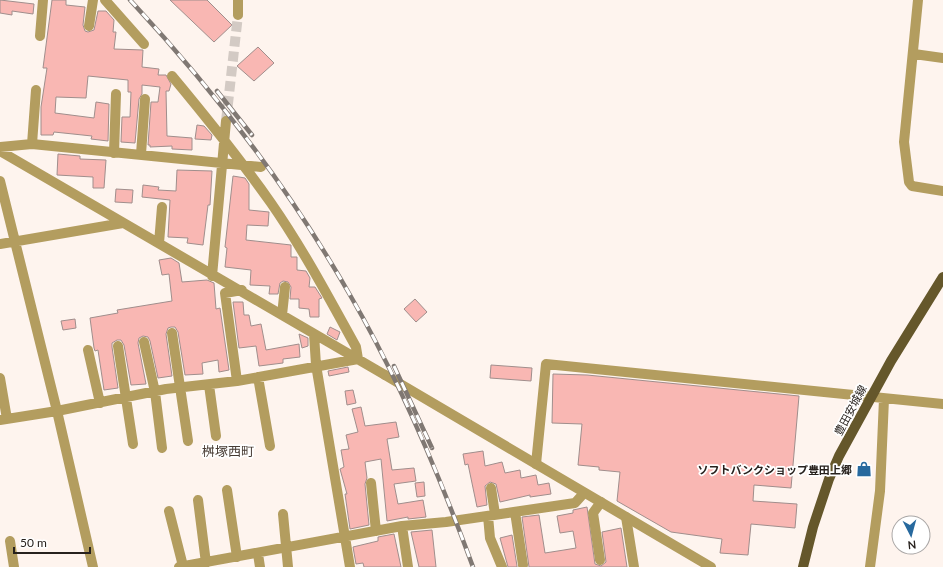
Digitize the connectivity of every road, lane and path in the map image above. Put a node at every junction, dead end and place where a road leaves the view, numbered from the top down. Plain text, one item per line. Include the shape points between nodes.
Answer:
1 (43, 0) edge
2 (93, 0) edge
3 (105, 0) edge
4 (238, 0) edge
5 (918, 0) edge
6 (238, 15) tunnel mouth
7 (89, 26) dead end
8 (40, 36) dead end
9 (144, 44) dead end
10 (914, 54) junction
11 (943, 58) edge
12 (172, 76) dead end
13 (36, 90) dead end
14 (116, 94) dead end
15 (145, 99) dead end
16 (226, 121) tunnel mouth
17 (223, 137) junction
18 (32, 144) junction
19 (0, 147) edge
20 (0, 151) edge
21 (114, 153) junction
22 (141, 154) junction
23 (221, 162) junction
24 (245, 167) junction
25 (261, 167) dead end
26 (0, 181) edge
27 (943, 191) edge
28 (162, 207) dead end
29 (123, 223) junction
30 (14, 241) junction
31 (159, 243) junction
32 (0, 244) edge
33 (212, 276) junction
34 (943, 276) edge
35 (285, 287) dead end
36 (242, 290) junction
37 (282, 315) junction
38 (172, 333) dead end
39 (314, 334) junction
40 (144, 342) dead end
41 (118, 346) dead end
42 (88, 350) dead end
43 (358, 359) junction
44 (316, 365) junction
45 (258, 377) junction
46 (0, 378) edge
47 (237, 381) junction
48 (209, 385) junction
49 (179, 389) junction
50 (155, 392) junction
51 (870, 397) junction
52 (125, 398) junction
53 (884, 399) junction
54 (100, 403) junction
55 (943, 404) edge
56 (57, 411) junction
57 (3, 420) edge
58 (216, 436) dead end
59 (188, 440) dead end
60 (133, 444) dead end
61 (270, 446) dead end
62 (162, 448) dead end
63 (536, 464) junction
64 (371, 483) dead end
65 (491, 488) dead end
66 (227, 490) dead end
67 (584, 493) junction
68 (198, 500) dead end
69 (600, 502) junction
70 (169, 511) dead end
71 (515, 512) junction
72 (283, 514) dead end
73 (491, 515) junction
74 (626, 517) junction
75 (402, 526) junction
76 (376, 531) junction
77 (345, 536) junction
78 (10, 541) dead end
79 (286, 546) junction
80 (258, 554) junction
81 (237, 558) junction
82 (600, 560) dead end
83 (209, 564) edge
84 (523, 565) dead end
85 (14, 567) edge
86 (93, 567) edge
87 (181, 567) edge
88 (260, 567) edge
89 (288, 567) edge
90 (350, 567) edge
91 (408, 567) edge
92 (502, 567) edge
93 (634, 567) edge
94 (711, 567) edge
95 (804, 567) edge
96 (870, 567) edge

1 - 8 street
2 - 7 street
3 - 9 street
4 - 6 street
5 - 10 street
10 - 11 street
10 - 27 street via 904,142 909,182 912,186
12 - 17 street
13 - 18 street
14 - 21 street
15 - 22 street
16 - 17 street
17 - 23 street
17 - 24 street
18 - 19 street
18 - 21 street
20 - 29 street
21 - 22 street
22 - 23 street
23 - 24 street
23 - 33 street
24 - 25 street
24 - 43 street via 272,204 321,284 356,347
26 - 30 street
28 - 31 street
29 - 30 street
29 - 31 street
30 - 32 street
30 - 56 street
31 - 33 street
33 - 36 street
34 - 51 main road, 豊田安城線
35 - 37 street
36 - 37 street
36 - 47 street via 225,293
37 - 39 street
38 - 49 street
39 - 43 street
39 - 44 street
40 - 50 street
41 - 52 street
42 - 54 street
43 - 44 street
43 - 63 street
44 - 45 street
44 - 77 street via 341,492
45 - 47 street
45 - 61 street
46 - 57 street
47 - 48 street
48 - 49 street
48 - 58 street
49 - 50 street
49 - 59 street
50 - 52 street
50 - 62 street
51 - 53 street
51 - 63 street via 546,364
51 - 95 main road, 豊田安城線 via 829,479 813,527
52 - 54 street
52 - 60 street
53 - 55 street
53 - 96 street via 880,491
54 - 56 street
56 - 57 street
56 - 86 street
63 - 67 street
64 - 76 street
65 - 73 street
66 - 81 street
67 - 69 street
67 - 71 street via 575,503
68 - 83 street
69 - 74 street
69 - 82 street via 593,513
70 - 87 street
71 - 73 street
71 - 84 street
72 - 79 street
73 - 75 street
73 - 92 street via 490,538
74 - 93 street
74 - 94 street
75 - 76 street
75 - 91 street
76 - 77 street
77 - 79 street
77 - 90 street
78 - 85 street
79 - 80 street
79 - 89 street
80 - 81 street
80 - 88 street
81 - 83 street
83 - 87 street

